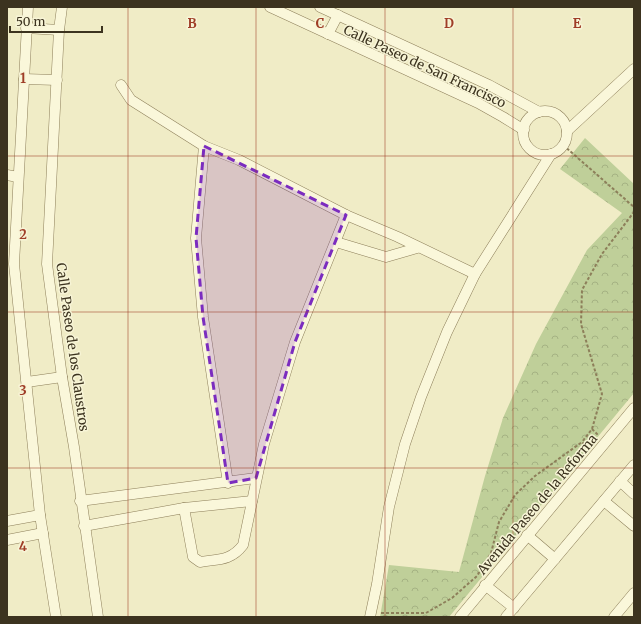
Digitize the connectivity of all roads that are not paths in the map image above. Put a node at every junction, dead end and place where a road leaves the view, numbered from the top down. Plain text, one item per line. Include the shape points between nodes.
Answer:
1 (28, 7) edge
2 (62, 7) edge
3 (270, 7) edge
4 (320, 7) edge
5 (338, 15) junction
6 (26, 28) junction
7 (59, 30) junction
8 (328, 34) junction
9 (634, 69) edge
10 (24, 79) junction
11 (57, 80) junction
12 (121, 85) dead end
13 (539, 112) junction
14 (524, 130) junction
15 (567, 130) junction
16 (204, 146) junction
17 (551, 154) junction
18 (7, 175) edge
19 (18, 177) junction
20 (346, 215) junction
21 (336, 242) junction
22 (417, 248) junction
23 (476, 274) junction
24 (62, 377) junction
25 (26, 382) junction
26 (634, 408) edge
27 (634, 465) edge
28 (256, 478) junction
29 (620, 481) junction
30 (228, 483) junction
31 (634, 494) edge
32 (80, 501) junction
33 (252, 501) junction
34 (604, 501) junction
35 (184, 508) junction
36 (40, 515) junction
37 (7, 522) edge
38 (84, 526) junction
39 (634, 526) edge
40 (43, 533) junction
41 (527, 535) junction
42 (7, 540) edge
43 (555, 559) junction
44 (485, 585) junction
45 (634, 593) edge
46 (514, 608) junction
47 (371, 615) edge
48 (56, 617) edge
49 (98, 617) edge
50 (460, 617) edge
51 (506, 617) edge
52 (614, 617) edge

1 - 6 street
2 - 7 street, Calle Paseo de los Claustros
3 - 8 street, Calle Paseo de San Francisco
4 - 5 street, Calle Paseo de San Francisco
5 - 8 street
5 - 13 street, Calle Paseo de San Francisco via 489,85
6 - 7 street
6 - 10 street
7 - 11 street, Calle Paseo de los Claustros
8 - 14 street, Calle Paseo de San Francisco via 478,103
9 - 15 street
10 - 11 street
10 - 19 street
11 - 24 street, Calle Paseo de los Claustros via 47,264
12 - 16 street via 132,100
13 - 14 street via 531,116
13 - 15 street via 554,113 560,117
14 - 17 street via 524,139 528,147 542,155
15 - 17 street via 563,145
16 - 20 street via 239,160
16 - 30 street via 196,238 203,317
17 - 23 street
18 - 19 street
19 - 25 street via 14,264
20 - 21 street
20 - 22 street
21 - 22 street via 386,257
21 - 28 street via 295,342
22 - 23 street
23 - 47 street via 444,339 405,444 389,507
24 - 25 street
24 - 32 street, Calle Paseo de los Claustros
25 - 36 street
26 - 41 street, Avenida Paseo de la Reforma
27 - 29 street
28 - 30 street
28 - 33 street
29 - 31 street
29 - 34 street
30 - 32 street
32 - 38 street, Calle Paseo de los Claustros
33 - 35 street
33 - 35 street via 243,545 238,552 230,558 200,562 193,557
34 - 39 street
34 - 43 street
35 - 38 street
36 - 37 street
36 - 40 street
38 - 49 street, Calle Paseo de los Claustros
40 - 42 street
40 - 48 street
41 - 43 street
41 - 44 street, Avenida Paseo de la Reforma
43 - 46 street
44 - 46 street
44 - 50 street, Avenida Paseo de la Reforma
45 - 52 street
46 - 51 street

